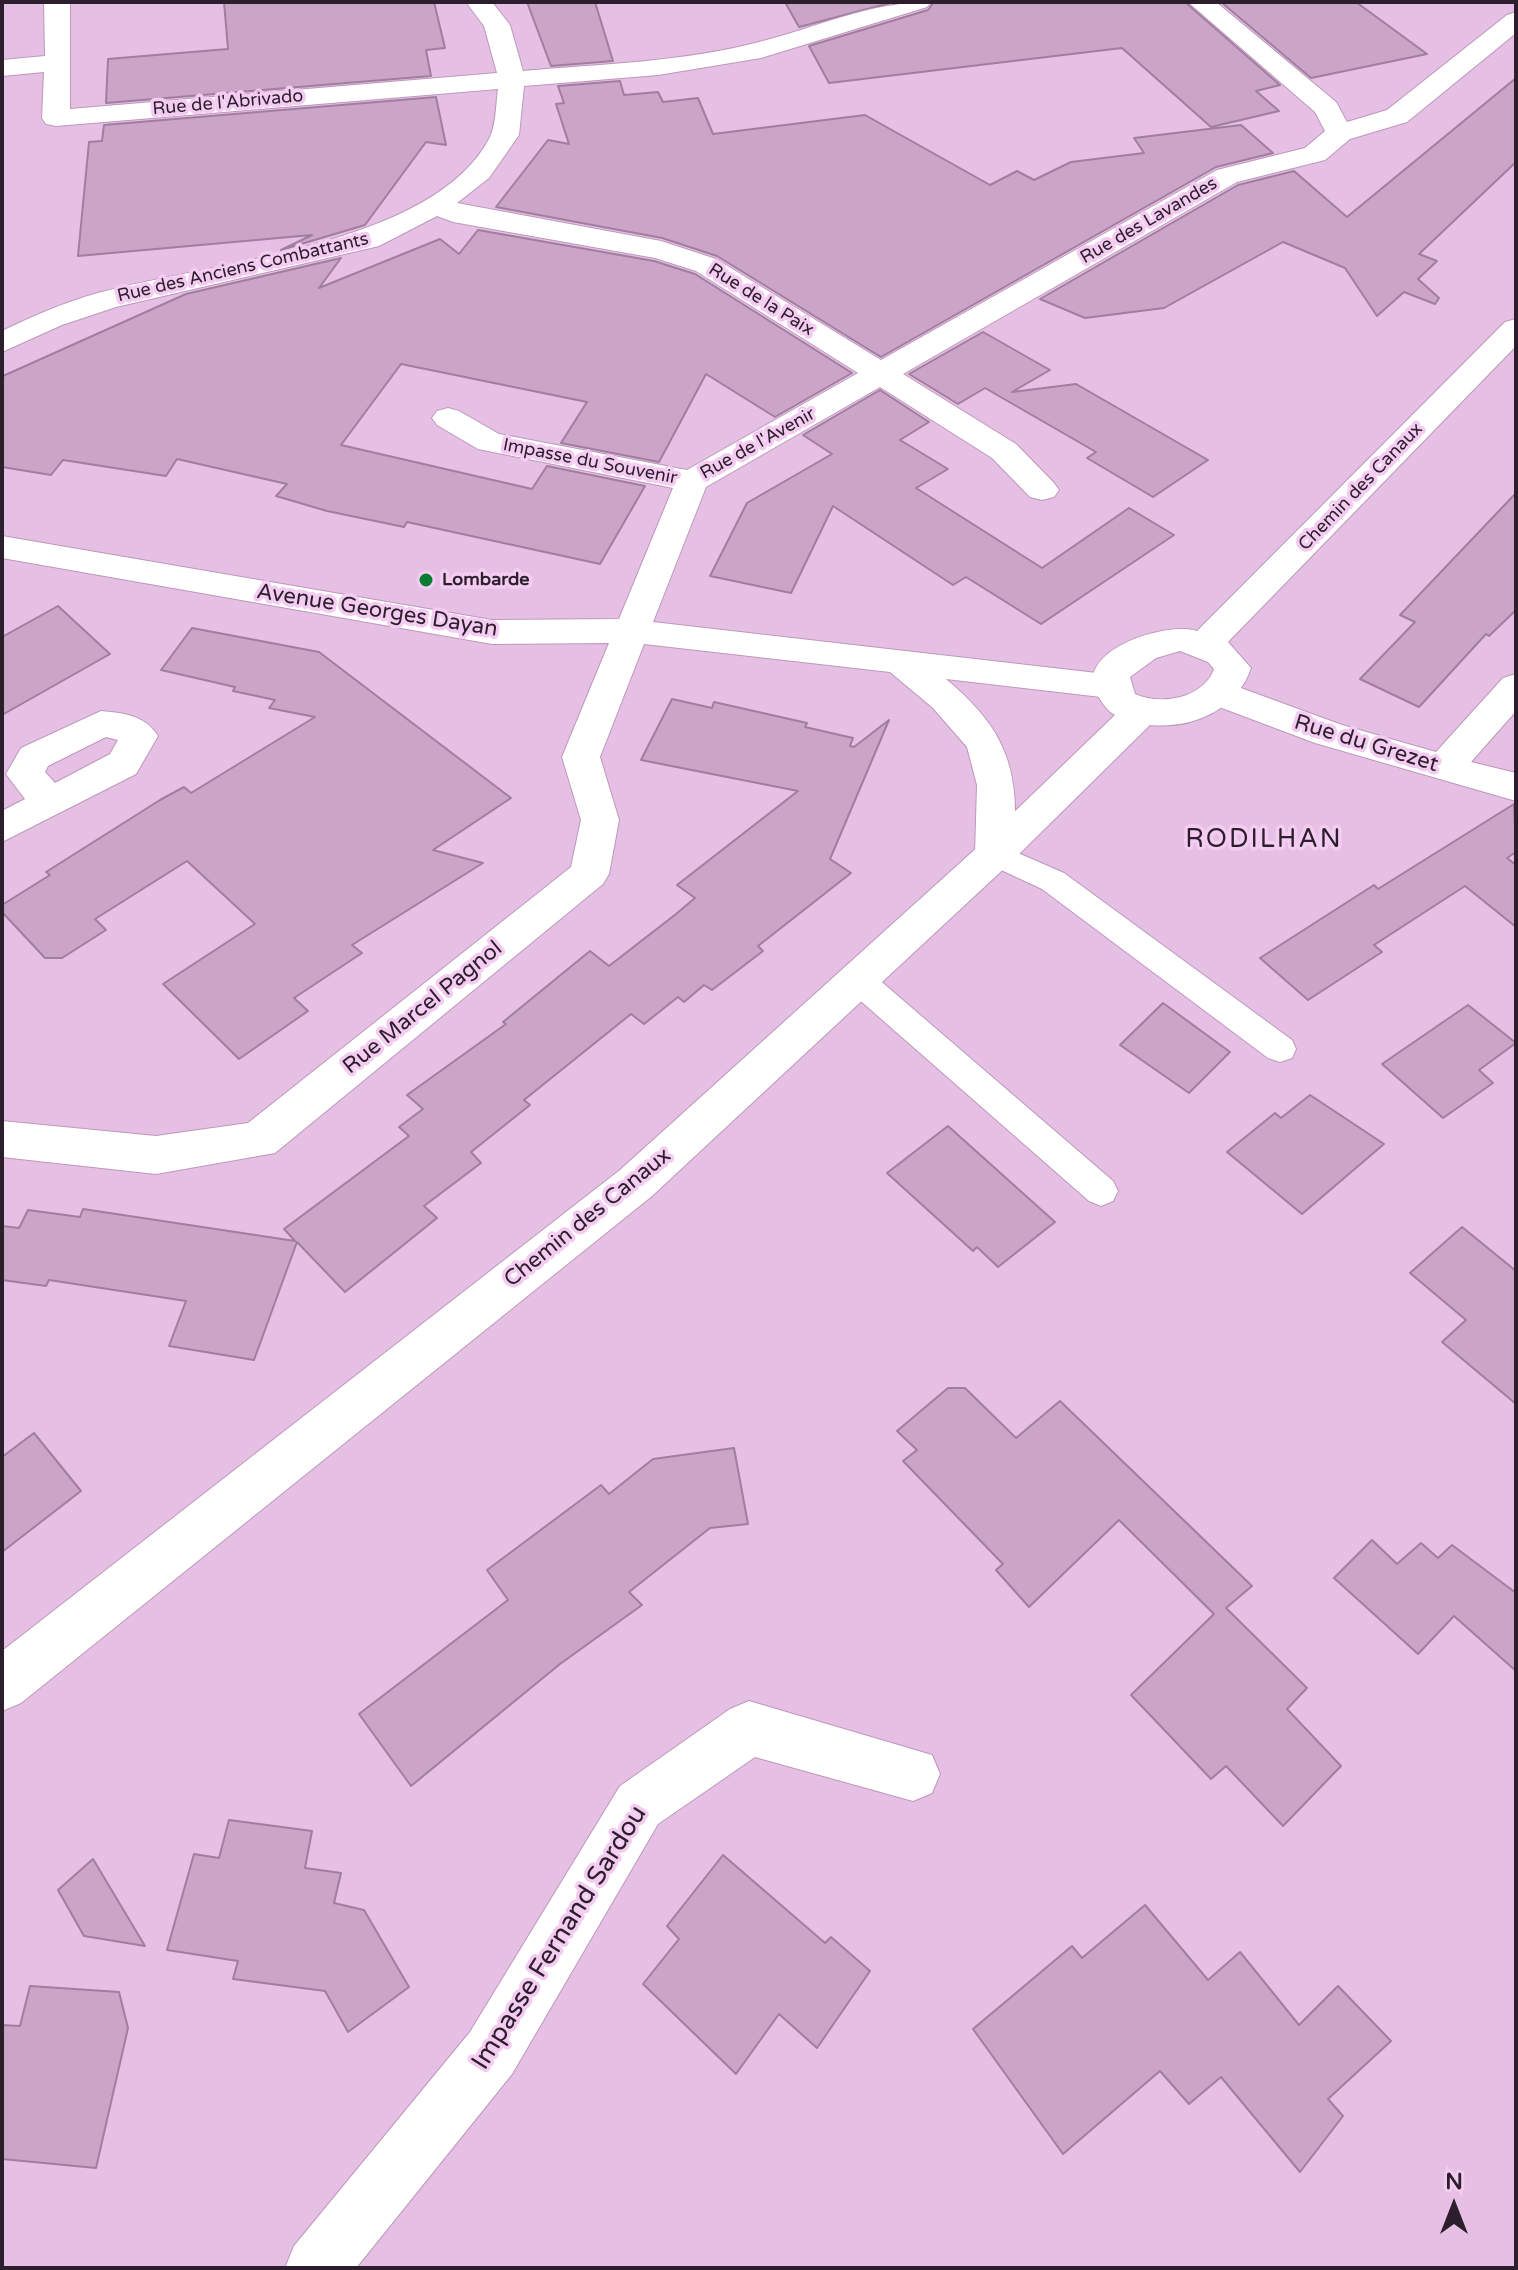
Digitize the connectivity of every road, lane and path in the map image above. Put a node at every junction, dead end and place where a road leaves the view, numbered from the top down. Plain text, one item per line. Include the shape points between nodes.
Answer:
1 (57, 2) edge
2 (479, 2) edge
3 (918, 2) edge
4 (1201, 2) edge
5 (1516, 20) edge
6 (58, 63) junction
7 (2, 68) edge
8 (512, 80) junction
9 (1340, 133) junction
10 (438, 204) junction
11 (1516, 328) edge
12 (2, 343) edge
13 (882, 375) junction
14 (448, 418) dead end
15 (692, 481) junction
16 (1042, 490) dead end
17 (2, 547) edge
18 (631, 631) junction
19 (1205, 645) junction
20 (898, 660) junction
21 (1516, 687) edge
22 (1219, 693) junction
23 (1125, 698) junction
24 (1444, 768) junction
25 (1516, 787) edge
26 (49, 801) dead end
27 (2, 828) edge
28 (995, 854) junction
29 (858, 980) junction
30 (1280, 1049) dead end
31 (2, 1139) edge
32 (1101, 1191) dead end
33 (2, 1684) edge
34 (913, 1774) dead end
35 (316, 2268) edge

1 - 6 street
2 - 8 street, Rue des Anciens Combattants via 497,25
3 - 8 street via 761,50 658,67
4 - 9 street via 1326,108
5 - 9 street, Rue des Lavandes via 1397,116
6 - 7 street
6 - 8 street, Rue de l'Abrivado via 56,118
8 - 10 street, Rue des Anciens Combattants via 505,135 479,172
9 - 13 street, Rue des Lavandes via 1315,154 1227,176
10 - 12 street, Rue des Anciens Combattants via 369,240 107,300
10 - 13 street, Rue de la Paix via 453,213 661,250 706,265
11 - 19 street, Chemin des Canaux
13 - 15 street, Rue de l'Avenir
13 - 16 street, Rue de la Paix via 1004,451
14 - 15 street, Impasse du Souvenir via 489,442
15 - 18 street, Rue de l'Avenir
17 - 18 street, Avenue Georges Dayan via 492,632
18 - 20 street, Avenue Georges Dayan
18 - 31 street, Rue Marcel Pagnol via 581,757 600,820 589,874 406,1022 259,1140 156,1155
19 - 22 street via 1233,668
19 - 23 street via 1161,641 1132,654 1111,673
20 - 23 street, Avenue Georges Dayan
20 - 28 street via 952,703 983,742 996,782
21 - 24 street
22 - 23 street via 1206,702 1164,713
22 - 24 street, Rue du Grezet
23 - 28 street, Chemin des Canaux
24 - 25 street, Rue du Grezet
26 - 27 street
28 - 29 street, Chemin des Canaux
28 - 30 lane via 1053,881
29 - 32 lane
29 - 33 street, Chemin des Canaux via 636,1183
34 - 35 street, Impasse Fernand Sardou via 749,1728 639,1805 491,2053

